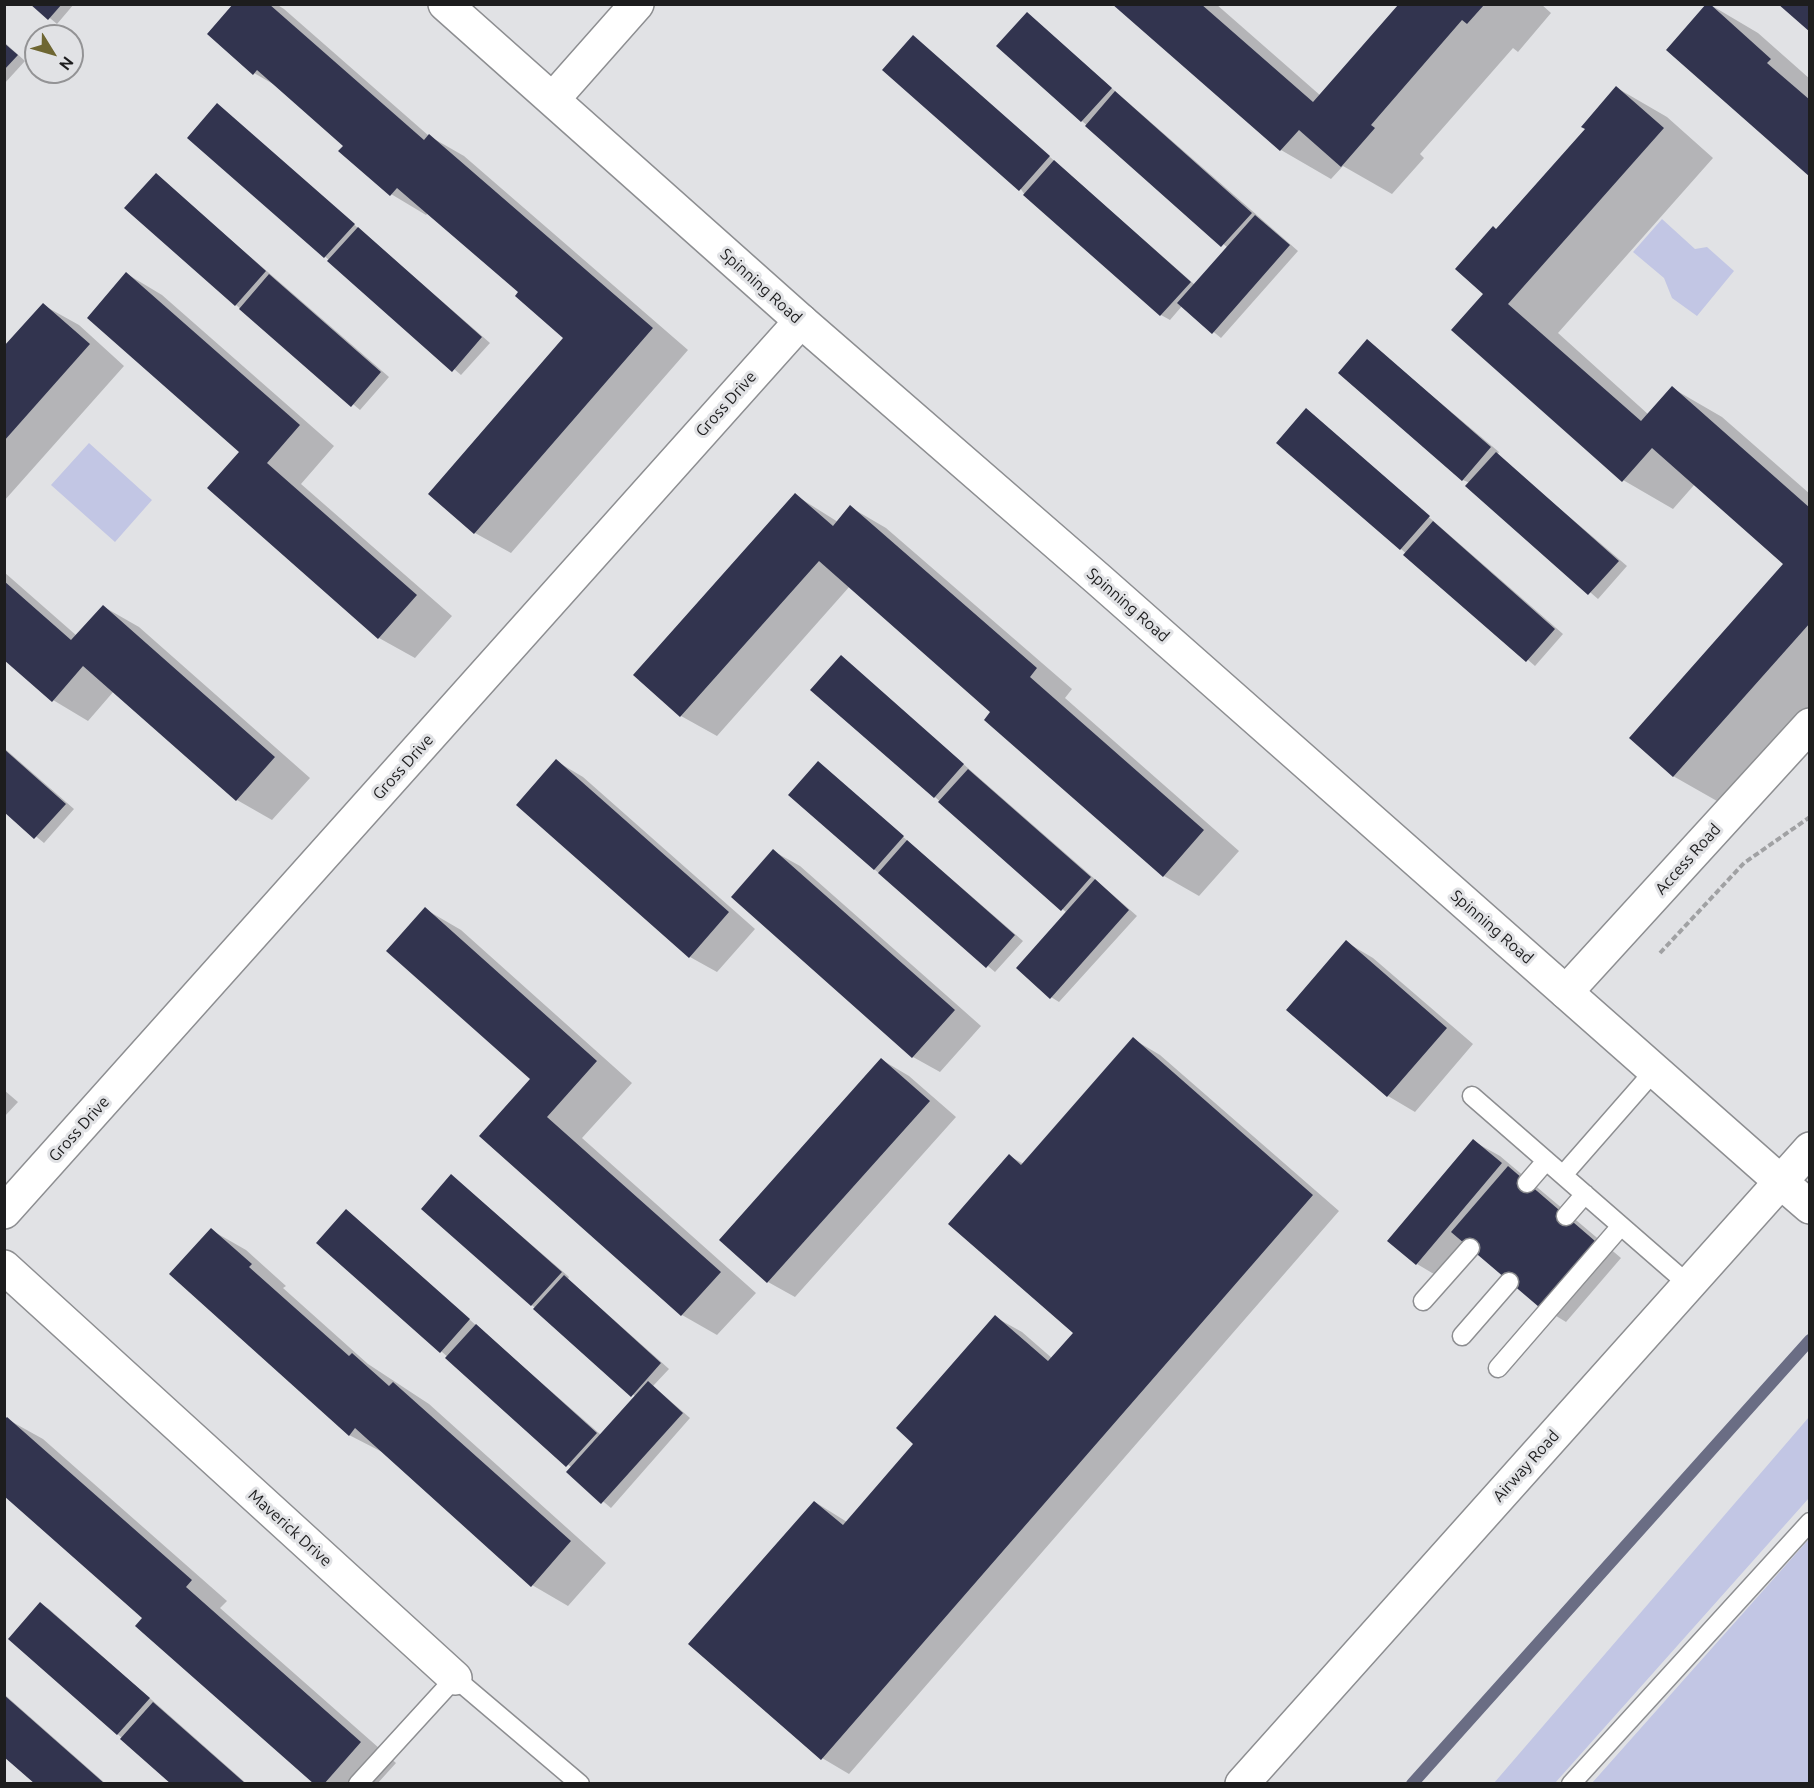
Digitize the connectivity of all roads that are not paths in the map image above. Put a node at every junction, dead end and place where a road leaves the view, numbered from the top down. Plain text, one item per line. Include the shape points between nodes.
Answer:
1 (445, 4) edge
2 (638, 4) edge
3 (554, 99) junction
4 (801, 321) junction
5 (1809, 725) edge
6 (1566, 992) junction
7 (1655, 1070) junction
8 (1472, 1096) dead end
9 (1809, 1149) edge
10 (1546, 1161) junction
11 (1563, 1175) junction
12 (1781, 1182) junction
13 (1527, 1183) dead end
14 (1585, 1194) junction
15 (1809, 1207) edge
16 (4, 1212) edge
17 (1566, 1216) dead end
18 (1621, 1226) junction
19 (1470, 1248) dead end
20 (4, 1267) edge
21 (1509, 1282) dead end
22 (1689, 1285) junction
23 (1423, 1301) dead end
24 (1462, 1336) dead end
25 (1498, 1368) dead end
26 (1809, 1522) edge
27 (455, 1678) junction
28 (358, 1784) edge
29 (580, 1784) edge
30 (1242, 1784) edge
31 (1571, 1784) edge

1 - 3 street, Spinning Road
2 - 3 street
3 - 4 street, Spinning Road
4 - 6 street, Spinning Road
4 - 16 street, Gross Drive
5 - 6 street, Access Road
6 - 7 street, Spinning Road
7 - 11 lane
7 - 12 street, Spinning Road
8 - 10 lane
9 - 12 street, Airway Road
10 - 11 lane
10 - 13 lane
11 - 14 lane
12 - 15 street, Spinning Road
12 - 22 street, Airway Road
14 - 17 lane
14 - 18 lane
18 - 22 lane
18 - 25 lane
19 - 23 lane
20 - 27 street, Maverick Drive
21 - 24 lane
22 - 30 street, Airway Road
26 - 31 lane
27 - 28 lane
27 - 29 lane, Maverick Drive

